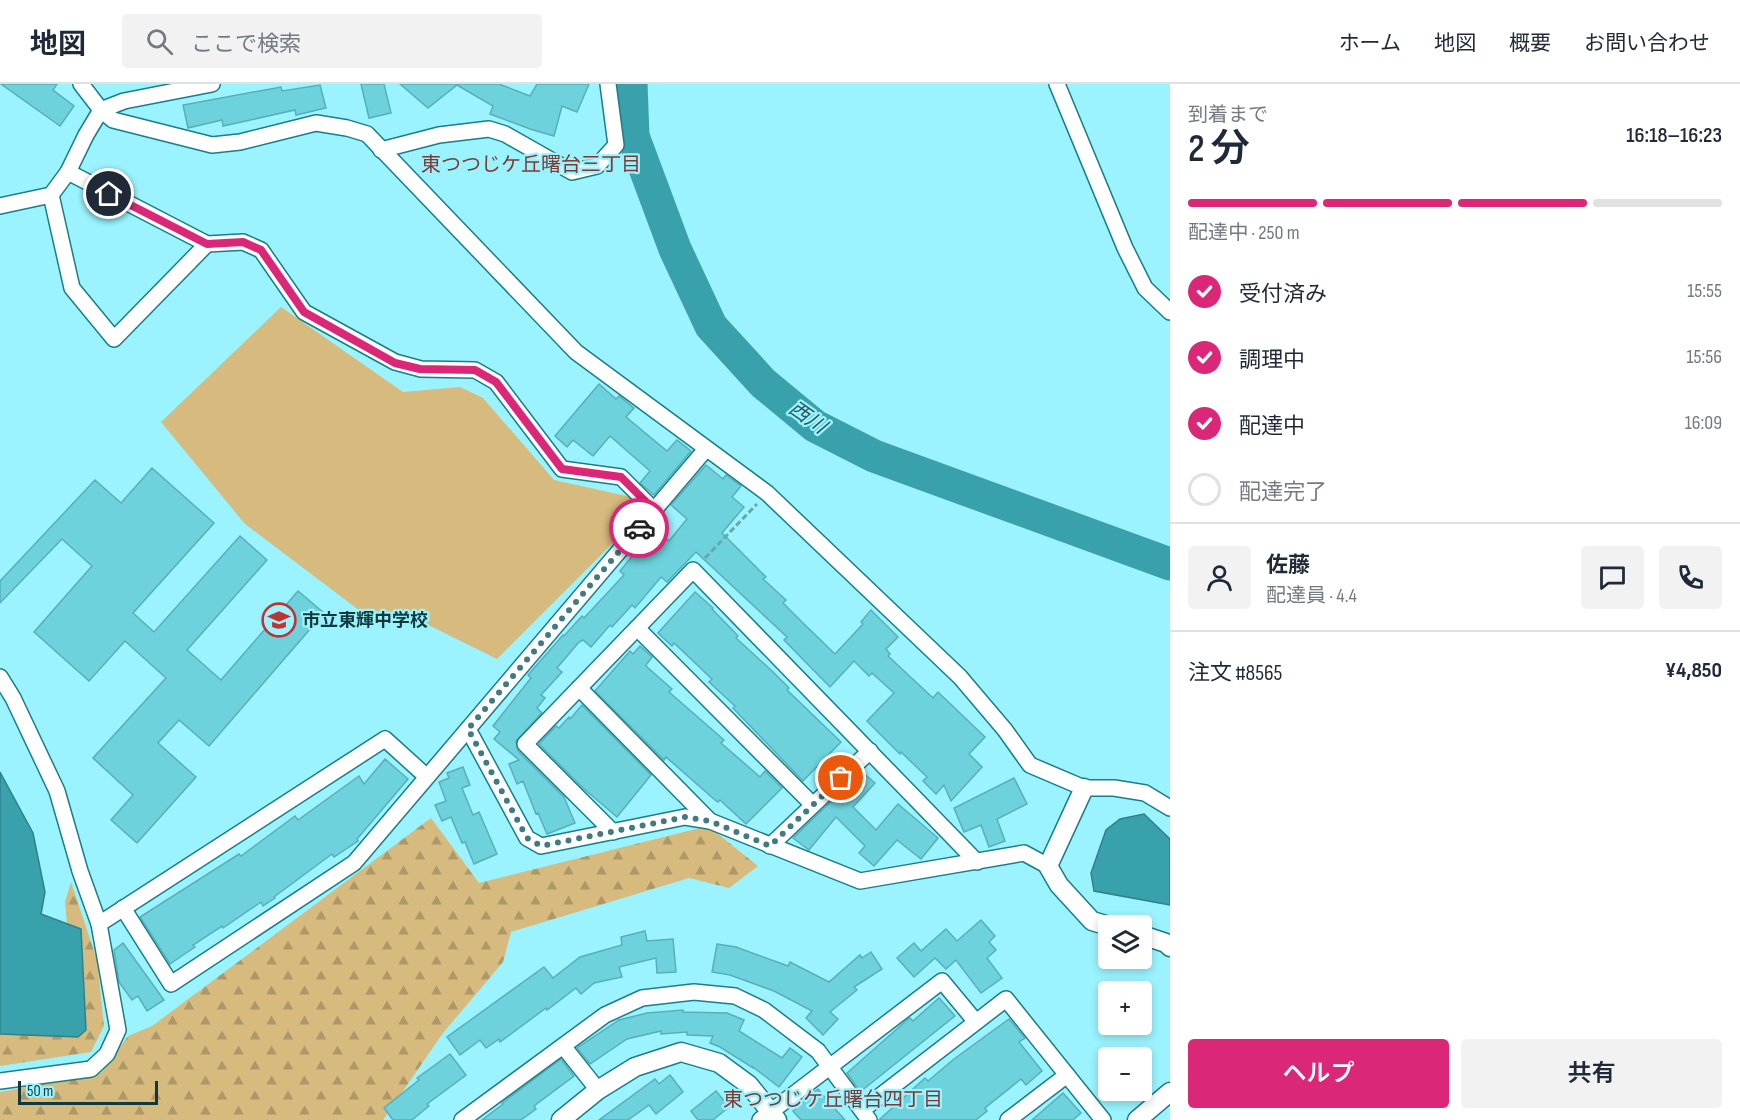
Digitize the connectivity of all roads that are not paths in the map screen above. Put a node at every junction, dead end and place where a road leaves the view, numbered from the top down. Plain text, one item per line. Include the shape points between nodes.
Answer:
1 (81, 84) edge
2 (212, 84) edge
3 (608, 84) edge
4 (1057, 84) edge
5 (101, 110) junction
6 (381, 150) junction
7 (68, 172) junction
8 (51, 195) junction
9 (0, 206) edge
10 (207, 244) junction
11 (1169, 311) edge
12 (706, 449) junction
13 (654, 510) junction
14 (637, 628) junction
15 (0, 677) edge
16 (579, 688) junction
17 (468, 729) junction
18 (870, 751) junction
19 (428, 777) junction
20 (1084, 788) junction
21 (813, 805) junction
22 (1170, 807) edge
23 (710, 821) junction
24 (613, 832) junction
25 (770, 846) junction
26 (977, 862) junction
27 (1048, 866) junction
28 (123, 908) junction
29 (1098, 923) edge
30 (99, 924) junction
31 (1152, 938) edge
32 (1170, 947) edge
33 (976, 1022) junction
34 (563, 1046) junction
35 (830, 1067) junction
36 (1066, 1075) junction
37 (0, 1081) edge
38 (598, 1090) junction
39 (1170, 1092) edge
40 (866, 1115) edge
41 (769, 1117) edge
42 (462, 1120) edge
43 (561, 1120) edge
44 (1008, 1120) edge
45 (1103, 1120) edge
46 (1137, 1120) edge

1 - 5 street
2 - 5 street via 124,101
3 - 6 street via 616,145 597,166 572,172 489,129 439,135
4 - 11 street via 1125,248 1146,288
5 - 6 street via 113,120 212,145 316,123 367,134
5 - 7 street
6 - 12 street via 576,352
7 - 8 street
7 - 10 street
8 - 9 street
8 - 10 street via 72,288 114,339
10 - 13 street via 243,242 261,250 304,312 395,363 420,369 475,370 496,382 562,469 621,477
12 - 13 street
12 - 20 street via 768,493 960,677 1030,765
13 - 17 street
14 - 16 street
14 - 18 street via 693,570
14 - 21 street
15 - 30 street via 57,791
16 - 23 street
16 - 24 street via 525,744
17 - 19 street
17 - 24 street via 527,838 541,846
18 - 21 street
18 - 26 street
19 - 28 street via 385,739
19 - 28 street via 354,863 171,984
20 - 22 street via 1145,793
20 - 27 street
21 - 25 street
23 - 24 street via 685,817
23 - 25 street
25 - 26 street via 860,882
26 - 27 street via 1024,853
27 - 29 street via 1059,885
28 - 30 street
30 - 37 street via 118,1030 107,1054 92,1069
31 - 32 street
33 - 35 street via 942,981
33 - 36 street via 1006,999
33 - 40 street
34 - 35 street via 605,1015 642,998 694,992 735,996 764,1010 818,1051
34 - 38 street
34 - 42 street
35 - 40 street
35 - 41 street
36 - 44 street
36 - 45 street
38 - 41 street via 634,1067 681,1052 719,1062 749,1085
38 - 43 street
39 - 46 street

